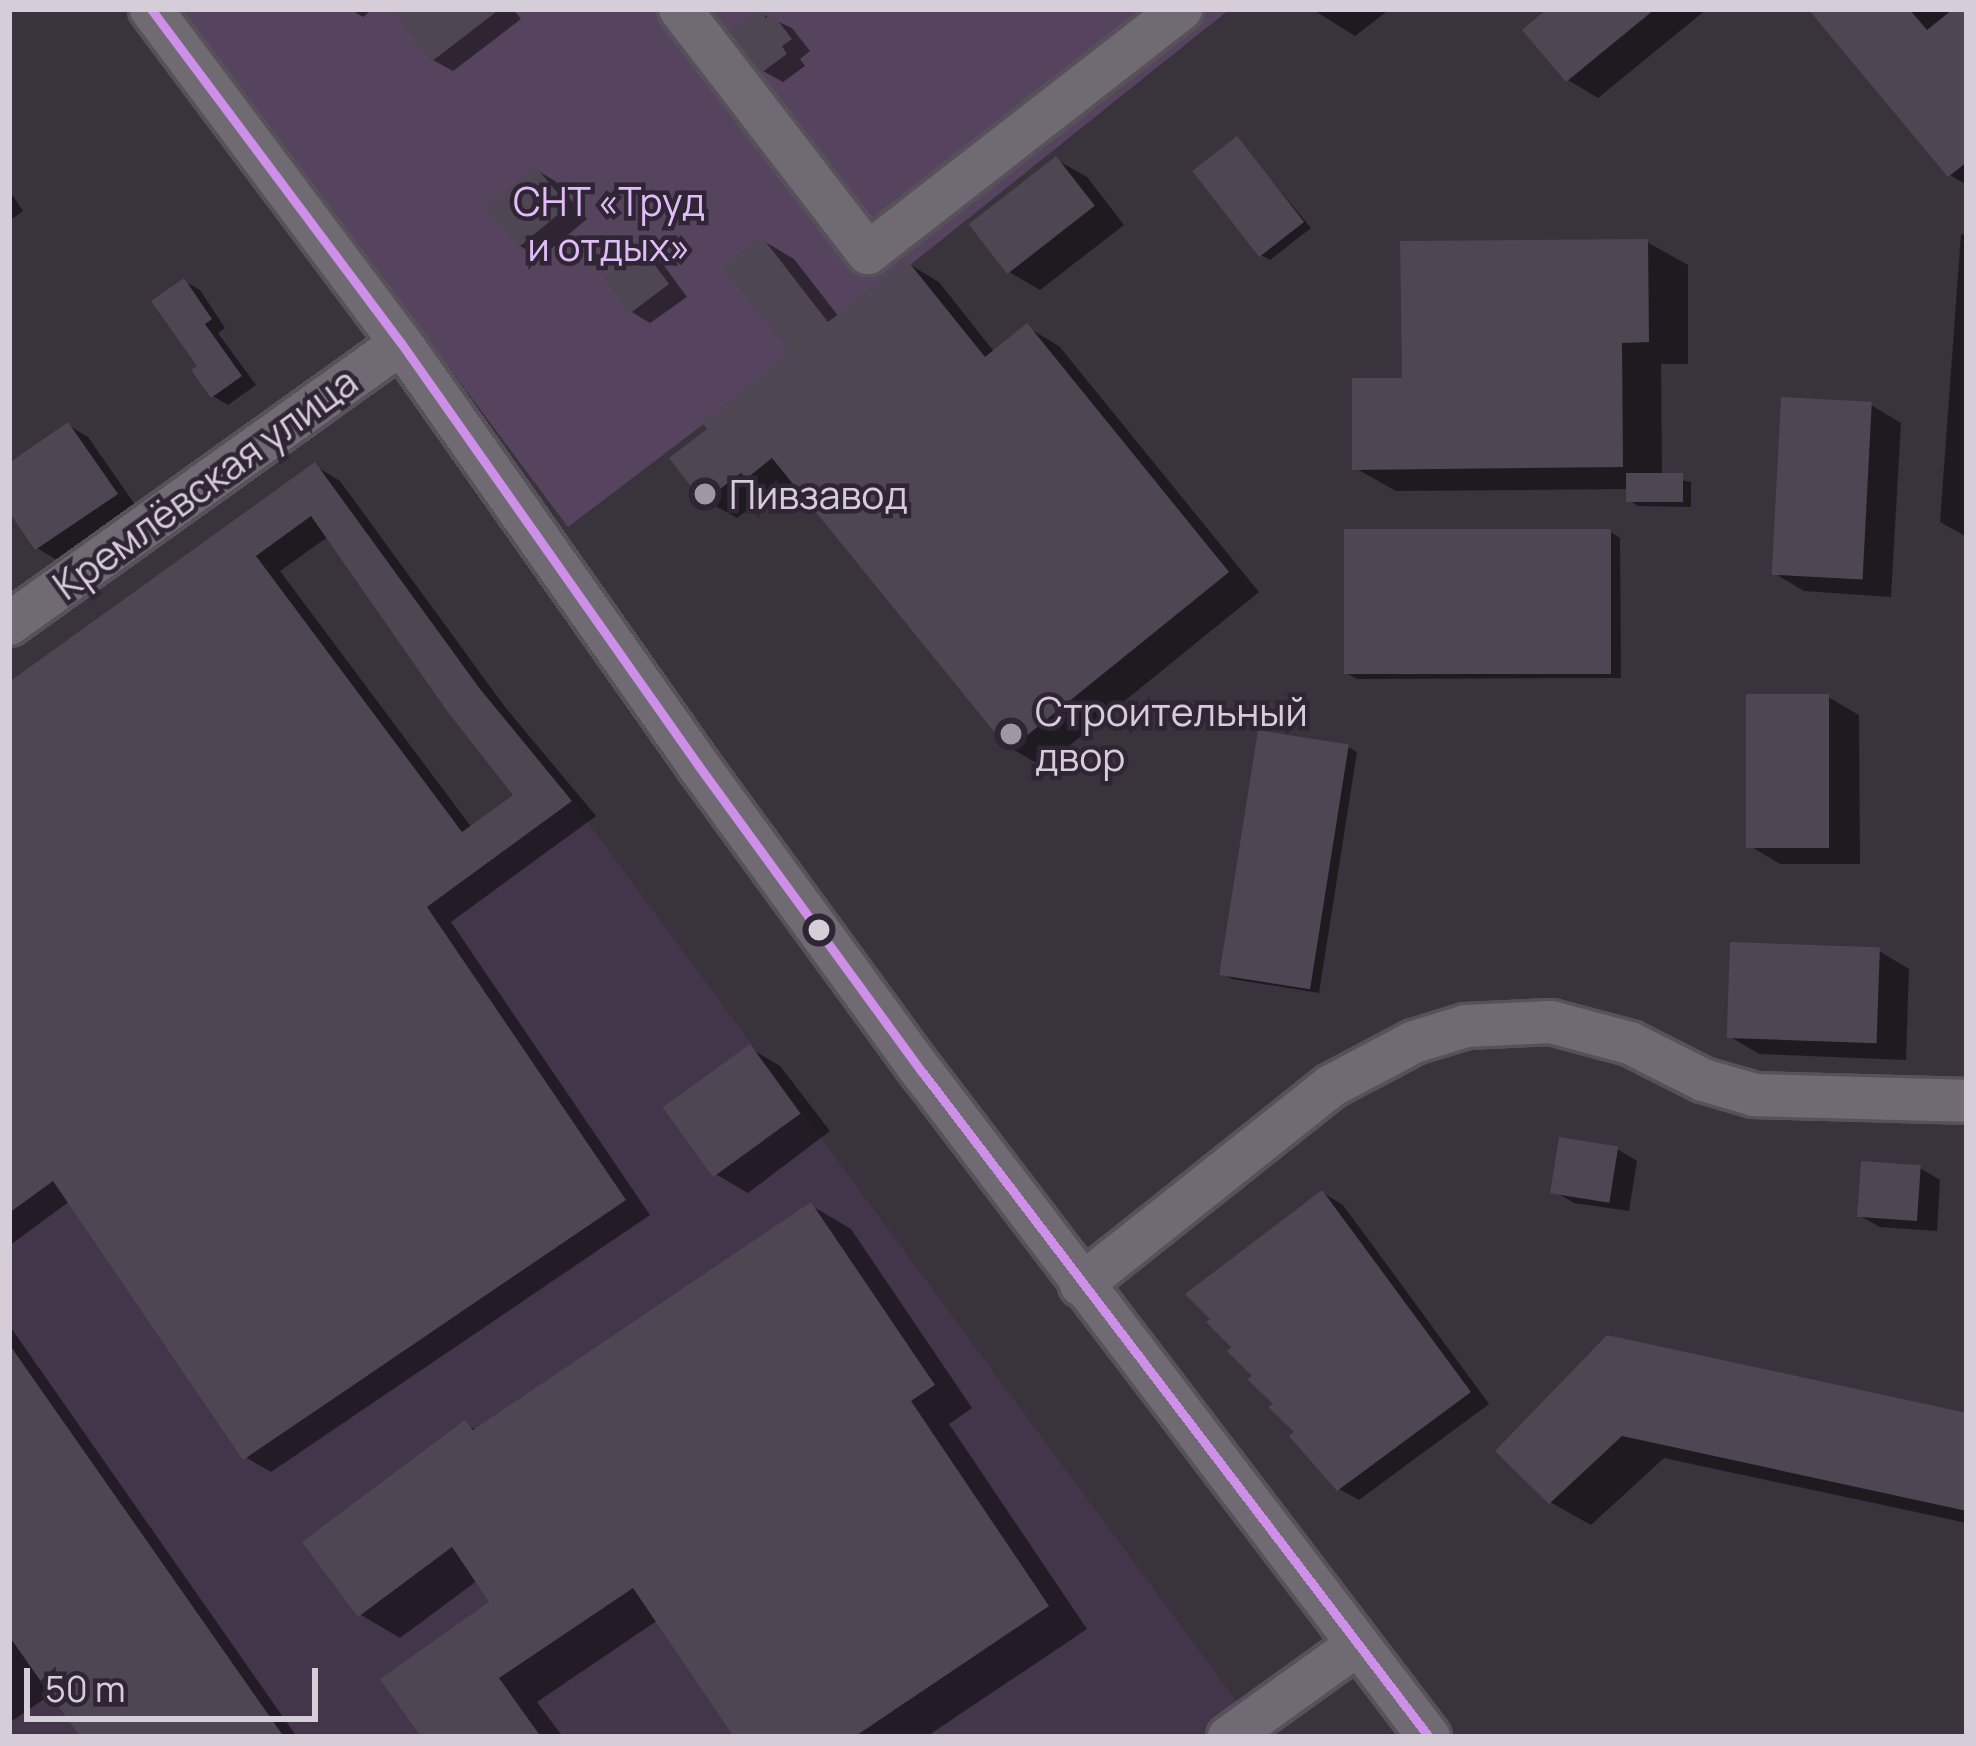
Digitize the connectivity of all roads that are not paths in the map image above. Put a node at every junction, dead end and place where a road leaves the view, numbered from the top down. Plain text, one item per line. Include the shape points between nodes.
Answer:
1 (151, 9) edge
2 (680, 9) edge
3 (1181, 9) edge
4 (401, 343) junction
5 (9, 624) edge
6 (1967, 1101) edge
7 (1082, 1285) junction
8 (1357, 1646) junction
9 (1229, 1737) edge
10 (1429, 1737) edge

1 - 4 street
2 - 3 street via 868,253
4 - 5 street, Кремлёвская улица
4 - 7 street via 712,784
6 - 7 street via 1754,1095 1630,1043 1551,1022 1466,1026 1414,1042 1331,1086
7 - 8 street
8 - 9 street
8 - 10 street

